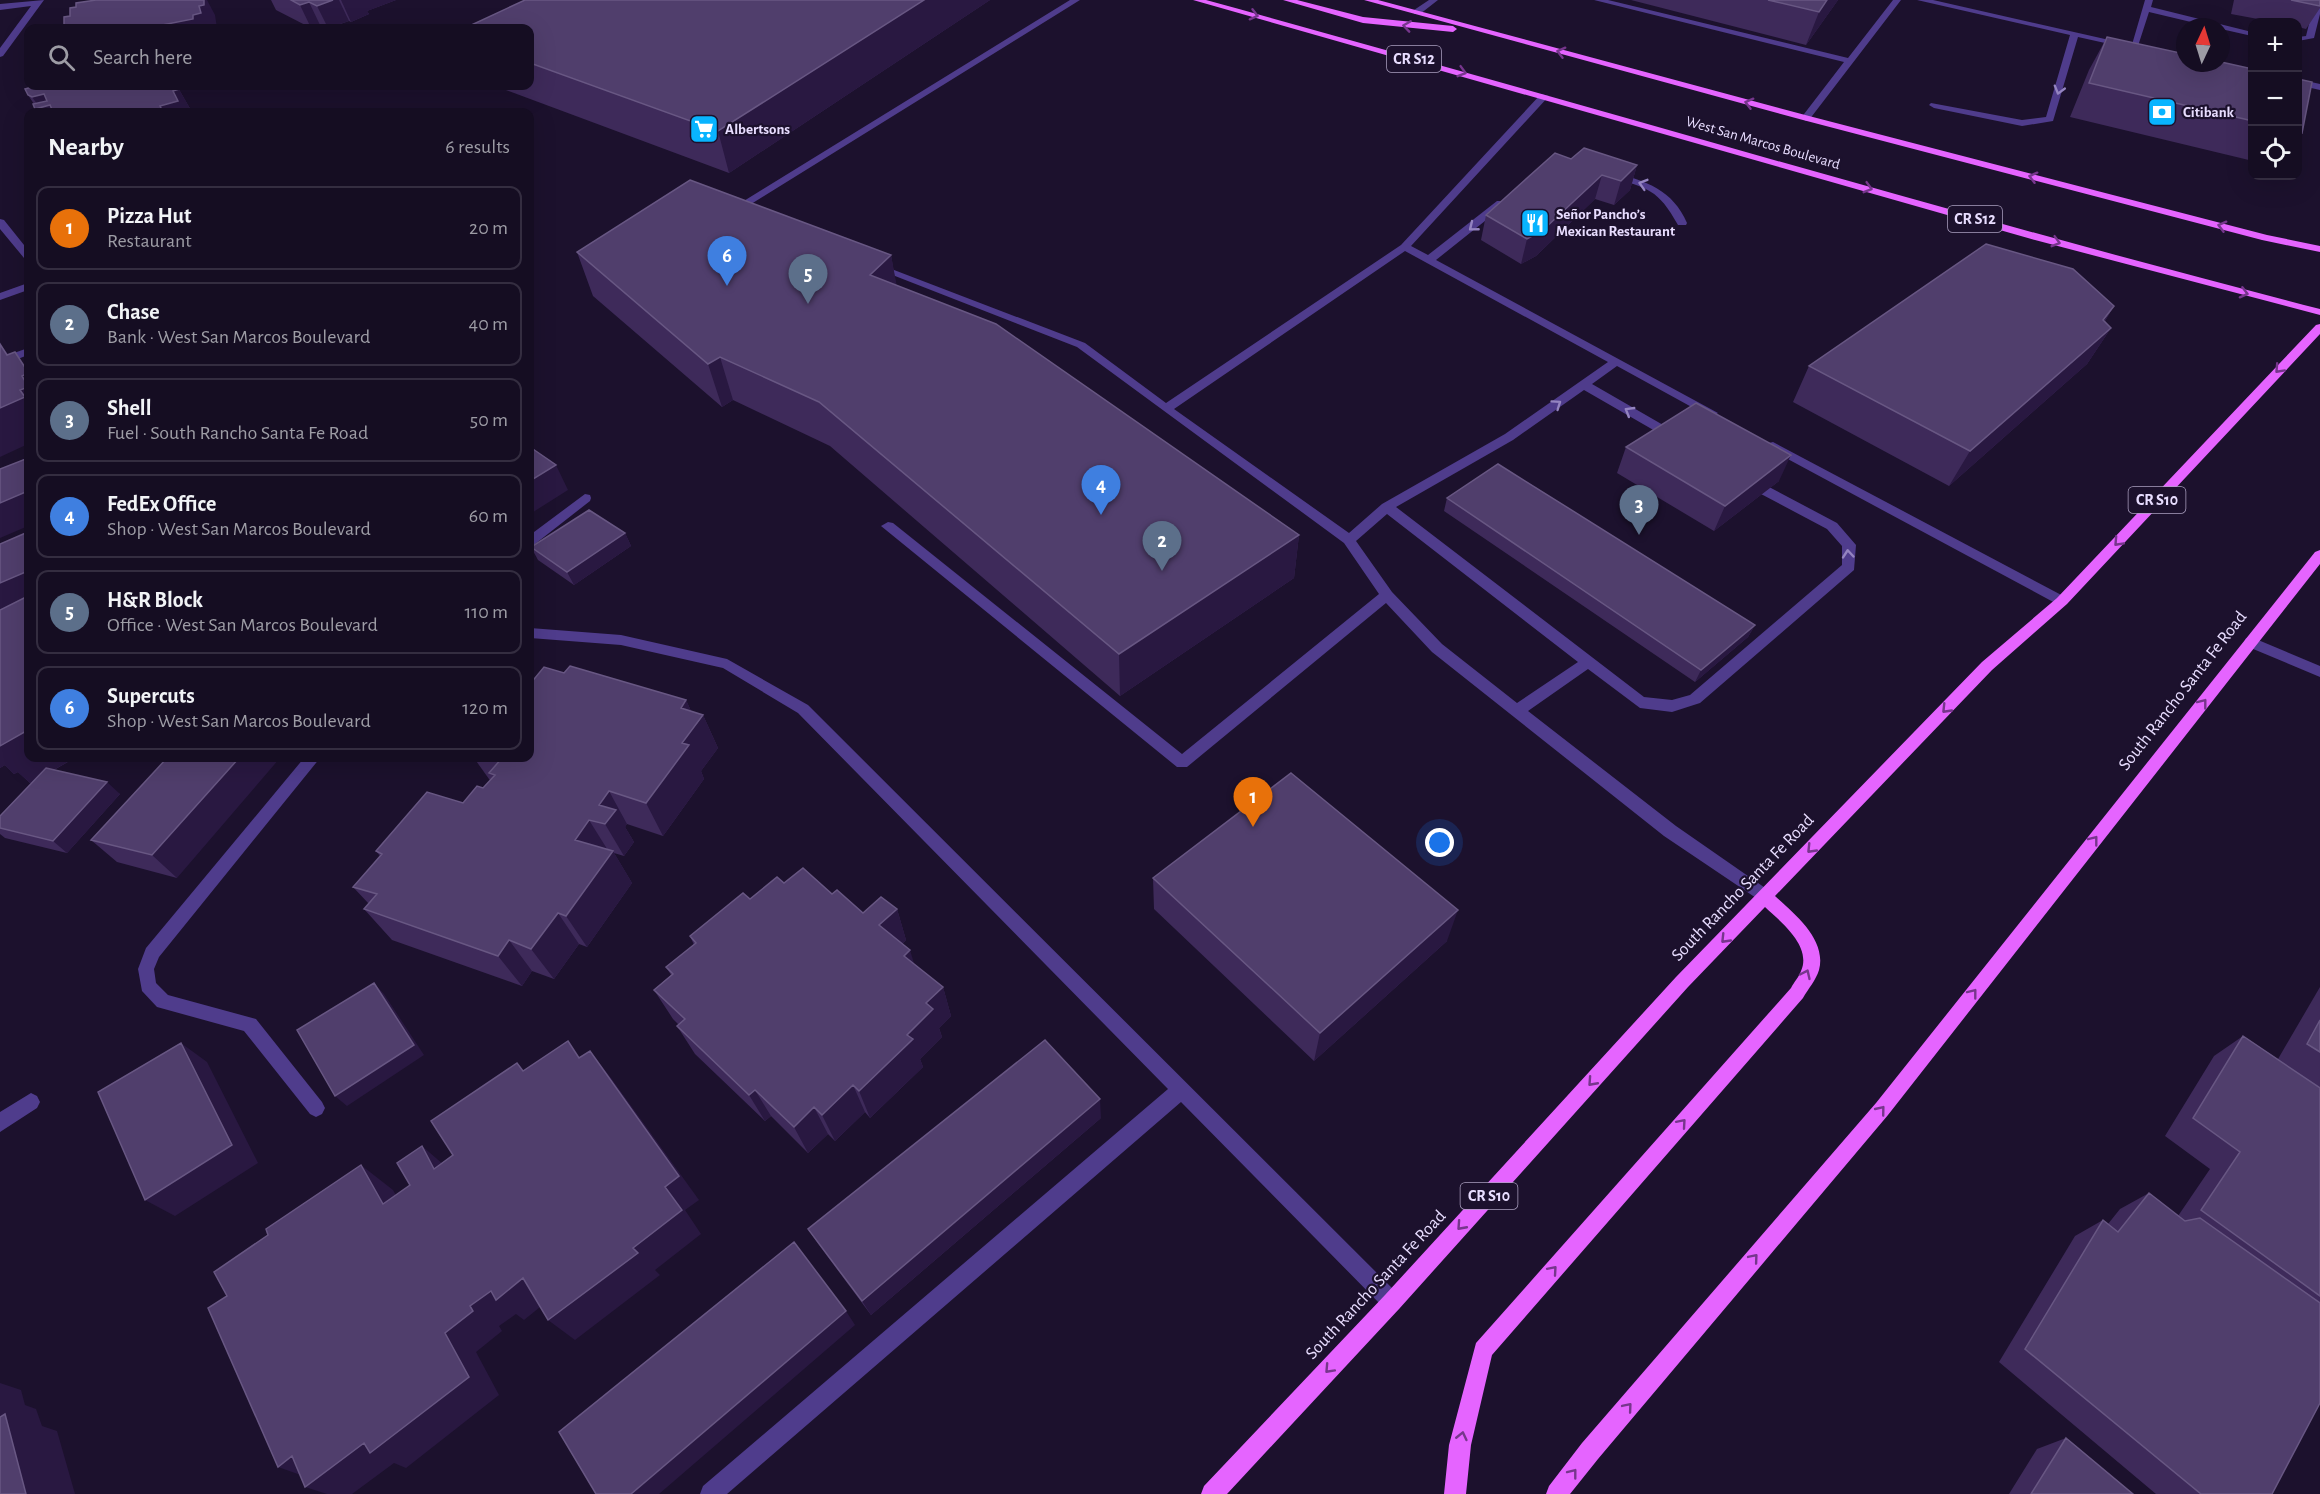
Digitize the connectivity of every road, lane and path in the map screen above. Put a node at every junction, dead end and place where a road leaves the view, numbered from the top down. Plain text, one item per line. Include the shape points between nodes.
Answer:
1 (1076, 0) edge
2 (1197, 0) edge
3 (1287, 0) edge
4 (1368, 0) edge
5 (1434, 0) edge
6 (1598, 0) edge
7 (1897, 0) edge
8 (1921, 0) edge
9 (2319, 0) edge
10 (38, 2) edge
11 (2148, 4) edge
12 (0, 7) edge
13 (1416, 12) junction
14 (1486, 31) junction
15 (2248, 33) edge
16 (2075, 34) junction
17 (2302, 39) edge
18 (2134, 46) junction
19 (2144, 48) edge
20 (0, 54) edge
21 (1850, 61) junction
22 (2302, 83) edge
23 (2320, 87) edge
24 (1544, 96) junction
25 (1934, 105) dead end
26 (1806, 118) junction
27 (1599, 171) edge
28 (1507, 198) edge
29 (742, 216) edge
30 (0, 222) edge
31 (1682, 223) dead end
32 (24, 245) edge
33 (1405, 247) junction
34 (2320, 249) edge
35 (1429, 260) junction
36 (862, 262) edge
37 (24, 288) edge
38 (0, 297) edge
39 (2320, 312) edge
40 (2320, 327) edge
41 (24, 353) edge
42 (1617, 361) junction
43 (0, 362) edge
44 (1585, 385) junction
45 (1166, 409) junction
46 (1723, 419) edge
47 (1673, 436) edge
48 (1765, 441) edge
49 (1766, 491) edge
50 (585, 498) dead end
51 (1387, 507) junction
52 (888, 526) dead end
53 (534, 538) edge
54 (1349, 540) junction
55 (2320, 555) edge
56 (1387, 595) junction
57 (2062, 602) junction
58 (534, 633) edge
59 (2251, 642) junction
60 (1588, 662) junction
61 (2320, 672) edge
62 (1517, 711) junction
63 (309, 762) edge
64 (1766, 897) junction
65 (1181, 1090) junction
66 (31, 1102) dead end
67 (316, 1108) dead end
68 (0, 1123) edge
69 (1392, 1302) junction
70 (711, 1494) edge
71 (1212, 1494) edge
72 (1455, 1494) edge
73 (1557, 1494) edge

1 - 29 lane via 731,212
2 -> 24 main road, West San Marcos Boulevard / CR S12
14 -> 3 main road via 1362,20
4 - 13 main road, West San Marcos Boulevard / CR S12
5 - 13 lane
6 - 21 lane
7 - 21 lane
8 - 16 lane
9 - 17 lane via 2310,38
10 - 12 lane
10 - 20 lane
11 - 15 lane
11 - 18 lane
13 - 14 main road, West San Marcos Boulevard / CR S12
26 -> 14 main road, West San Marcos Boulevard / CR S12
16 - 18 lane
16 -> 25 lane via 2050,119 2022,123
18 - 19 lane
21 - 26 lane
22 - 23 lane
24 - 33 lane
24 -> 39 main road, West San Marcos Boulevard / CR S12 via 2179,277
34 -> 26 main road, West San Marcos Boulevard / CR S12
31 -> 27 lane via 1677,206 1652,187
28 -> 35 lane
30 - 32 lane
33 - 35 lane
33 - 45 lane
35 - 42 lane
36 - 45 lane via 1081,345
37 - 38 lane
40 -> 57 main road, South Rancho Santa Fe Road / CR S10
41 - 43 lane
42 - 44 lane
42 - 46 lane
47 -> 44 lane
51 -> 44 lane via 1509,437
45 - 54 lane
48 - 57 lane
60 -> 49 lane via 1640,702 1672,706 1695,699 1849,567 1849,545 1832,526
50 - 53 lane
51 - 54 lane
51 - 60 lane
52 - 56 lane via 1182,763
54 - 56 lane
55 - 59 main road, South Rancho Santa Fe Road
56 - 62 lane via 1437,648
57 -> 64 main road, South Rancho Santa Fe Road / CR S10 via 1987,666
58 - 65 lane via 621,640 728,664 802,709
59 - 61 lane
73 -> 59 main road, South Rancho Santa Fe Road via 1882,1108
60 - 62 lane
62 - 64 lane via 1670,831
63 - 67 lane via 152,953 146,969 148,986 163,1001 250,1025
64 -> 69 main road, South Rancho Santa Fe Road / CR S10 via 1682,982
72 -> 64 main road via 1460,1445 1484,1350 1797,993 1811,969 1810,951 1803,934
65 - 69 lane
65 - 70 lane
66 - 68 lane
69 -> 71 main road, South Rancho Santa Fe Road / CR S10

